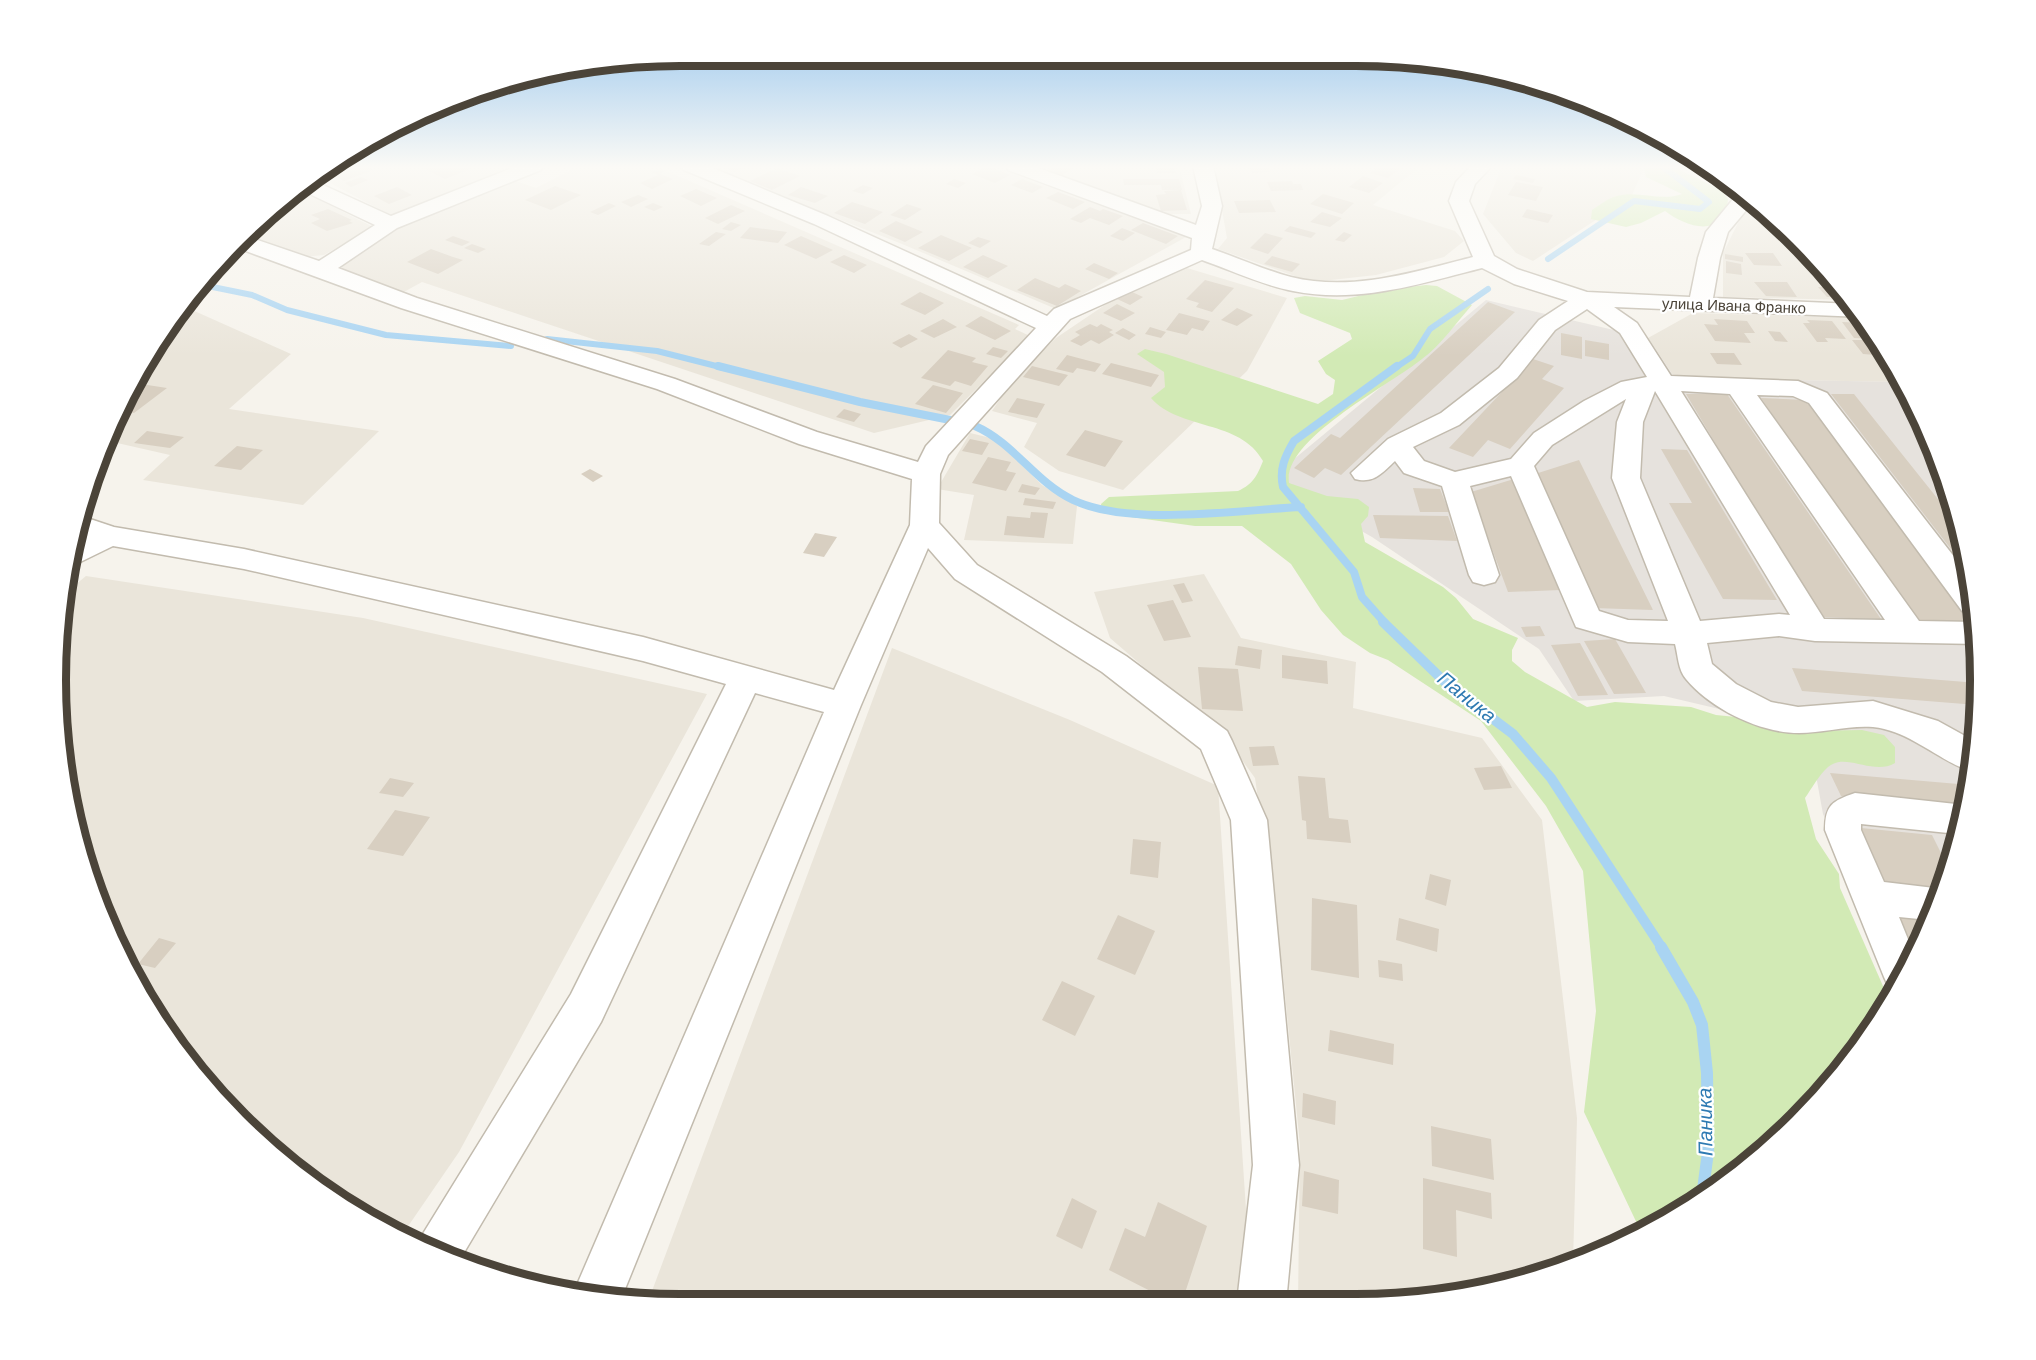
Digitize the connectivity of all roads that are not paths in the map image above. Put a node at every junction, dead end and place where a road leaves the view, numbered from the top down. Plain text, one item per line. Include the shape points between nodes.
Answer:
1 (382, 229) edge
2 (843, 229) edge
3 (1167, 229) edge
4 (1206, 229) edge
5 (1472, 229) edge
6 (1719, 229) edge
7 (248, 244) edge
8 (1202, 244) junction
9 (1485, 260) junction
10 (321, 269) junction
11 (1599, 300) junction
12 (1700, 305) junction
13 (1846, 311) edge
14 (1050, 326) junction
15 (1653, 384) junction
16 (1737, 385) junction
17 (1397, 445) junction
18 (1520, 465) junction
19 (1365, 473) dead end
20 (926, 474) junction
21 (1454, 481) junction
22 (924, 525) junction
23 (85, 528) edge
24 (108, 536) junction
25 (80, 551) edge
26 (1484, 575) dead end
27 (1963, 590) edge
28 (1815, 630) junction
29 (1910, 632) junction
30 (1689, 633) junction
31 (1968, 633) edge
32 (746, 677) junction
33 (844, 705) junction
34 (1926, 730) junction
35 (1967, 737) edge
36 (1966, 753) edge
37 (1954, 818) edge
38 (1871, 898) junction
39 (1927, 903) edge
40 (1899, 966) edge
41 (441, 1245) edge
42 (600, 1289) edge
43 (1263, 1294) edge

1 - 10 street
2 - 14 street
3 - 8 street
4 - 8 street
5 - 9 street
6 - 12 street
7 - 10 street
8 - 9 street via 1292,284 1327,290 1397,283
8 - 14 street via 1062,315
9 - 11 street via 1551,290
10 - 20 street via 409,303 666,384 808,438
11 - 12 street, улица Ивана Франко
11 - 15 street via 1629,328
11 - 17 street via 1547,325 1508,373 1450,419
12 - 13 street, улица Ивана Франко
14 - 20 street via 936,452
15 - 16 street
15 - 18 street via 1630,387 1593,406 1543,439
15 - 28 street
15 - 30 street via 1630,422 1626,478
16 - 27 street via 1798,389 1818,398
16 - 29 street
17 - 19 street
17 - 21 street via 1414,467
18 - 21 street
18 - 30 street via 1587,619 1628,631
20 - 22 street
21 - 26 street
22 - 33 street
22 - 43 street via 966,572 1114,664 1215,741 1249,820 1276,1165
23 - 24 street
24 - 25 street
24 - 32 street via 244,559 643,649
28 - 29 street
28 - 30 street via 1779,625
29 - 31 street
30 - 34 street via 1697,670 1724,693 1764,714 1798,720 1873,714
32 - 33 street
32 - 41 street via 586,1008
33 - 42 street
34 - 35 street
34 - 36 street
37 - 38 street via 1855,808 1843,815 1843,830
38 - 39 street
38 - 40 street

